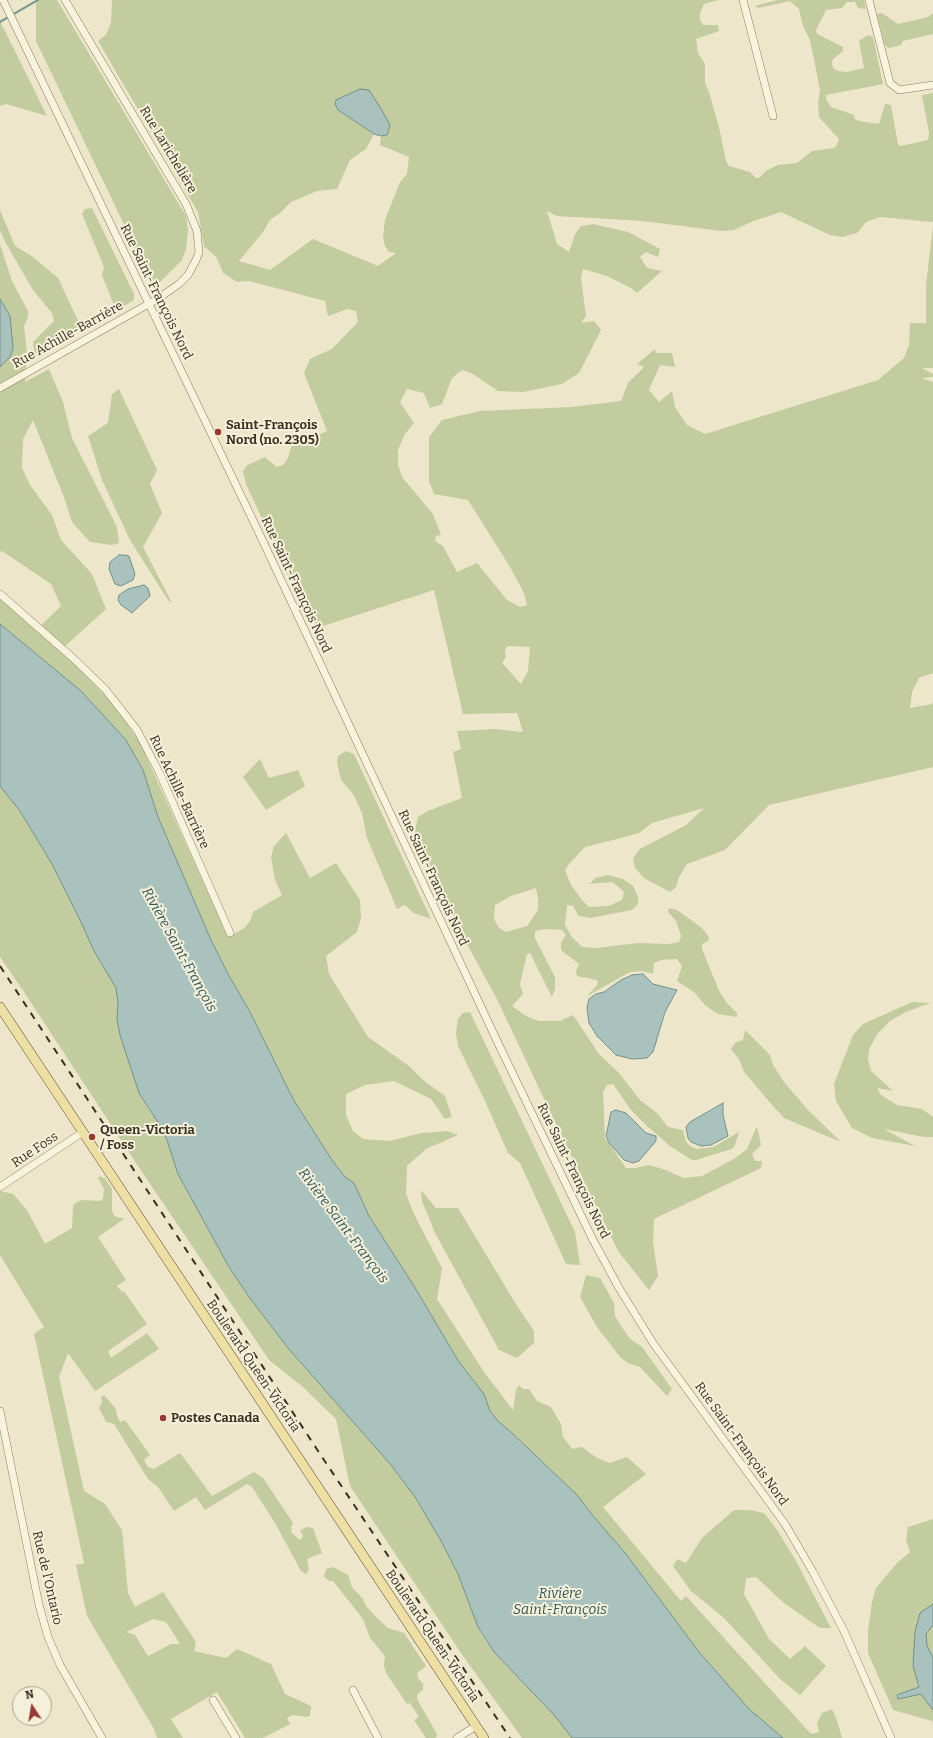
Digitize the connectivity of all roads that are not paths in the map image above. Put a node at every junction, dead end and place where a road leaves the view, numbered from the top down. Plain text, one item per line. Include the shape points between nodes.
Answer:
1 (5, 0) edge
2 (66, 0) edge
3 (743, 0) edge
4 (869, 0) edge
5 (933, 85) edge
6 (773, 116) dead end
7 (148, 304) junction
8 (0, 388) edge
9 (0, 594) edge
10 (230, 932) dead end
11 (0, 1007) edge
12 (83, 1132) junction
13 (0, 1187) edge
14 (0, 1411) edge
15 (352, 1690) dead end
16 (213, 1700) dead end
17 (476, 1726) junction
18 (102, 1738) edge
19 (236, 1738) edge
20 (378, 1738) edge
21 (457, 1738) edge
22 (484, 1738) edge
23 (891, 1738) edge

1 - 7 street, Rue Saint-François Nord
2 - 7 street, Rue Larichelière via 195,222 199,252 192,268 179,284
3 - 6 street
4 - 5 street via 890,83 899,90
7 - 8 street, Rue Achille-Barrière
7 - 23 street, Rue Saint-François Nord via 592,1238 653,1343 788,1530 844,1631
9 - 10 street, Rue Achille-Barrière via 95,679 136,730 160,774
11 - 12 main road, Boulevard Queen-Victoria
12 - 13 street, Rue Foss
12 - 17 main road, Boulevard Queen-Victoria
14 - 18 street, Rue de l'Ontario via 43,1619 60,1665
15 - 20 street
16 - 19 street
17 - 21 street
17 - 22 main road, Boulevard Queen-Victoria

